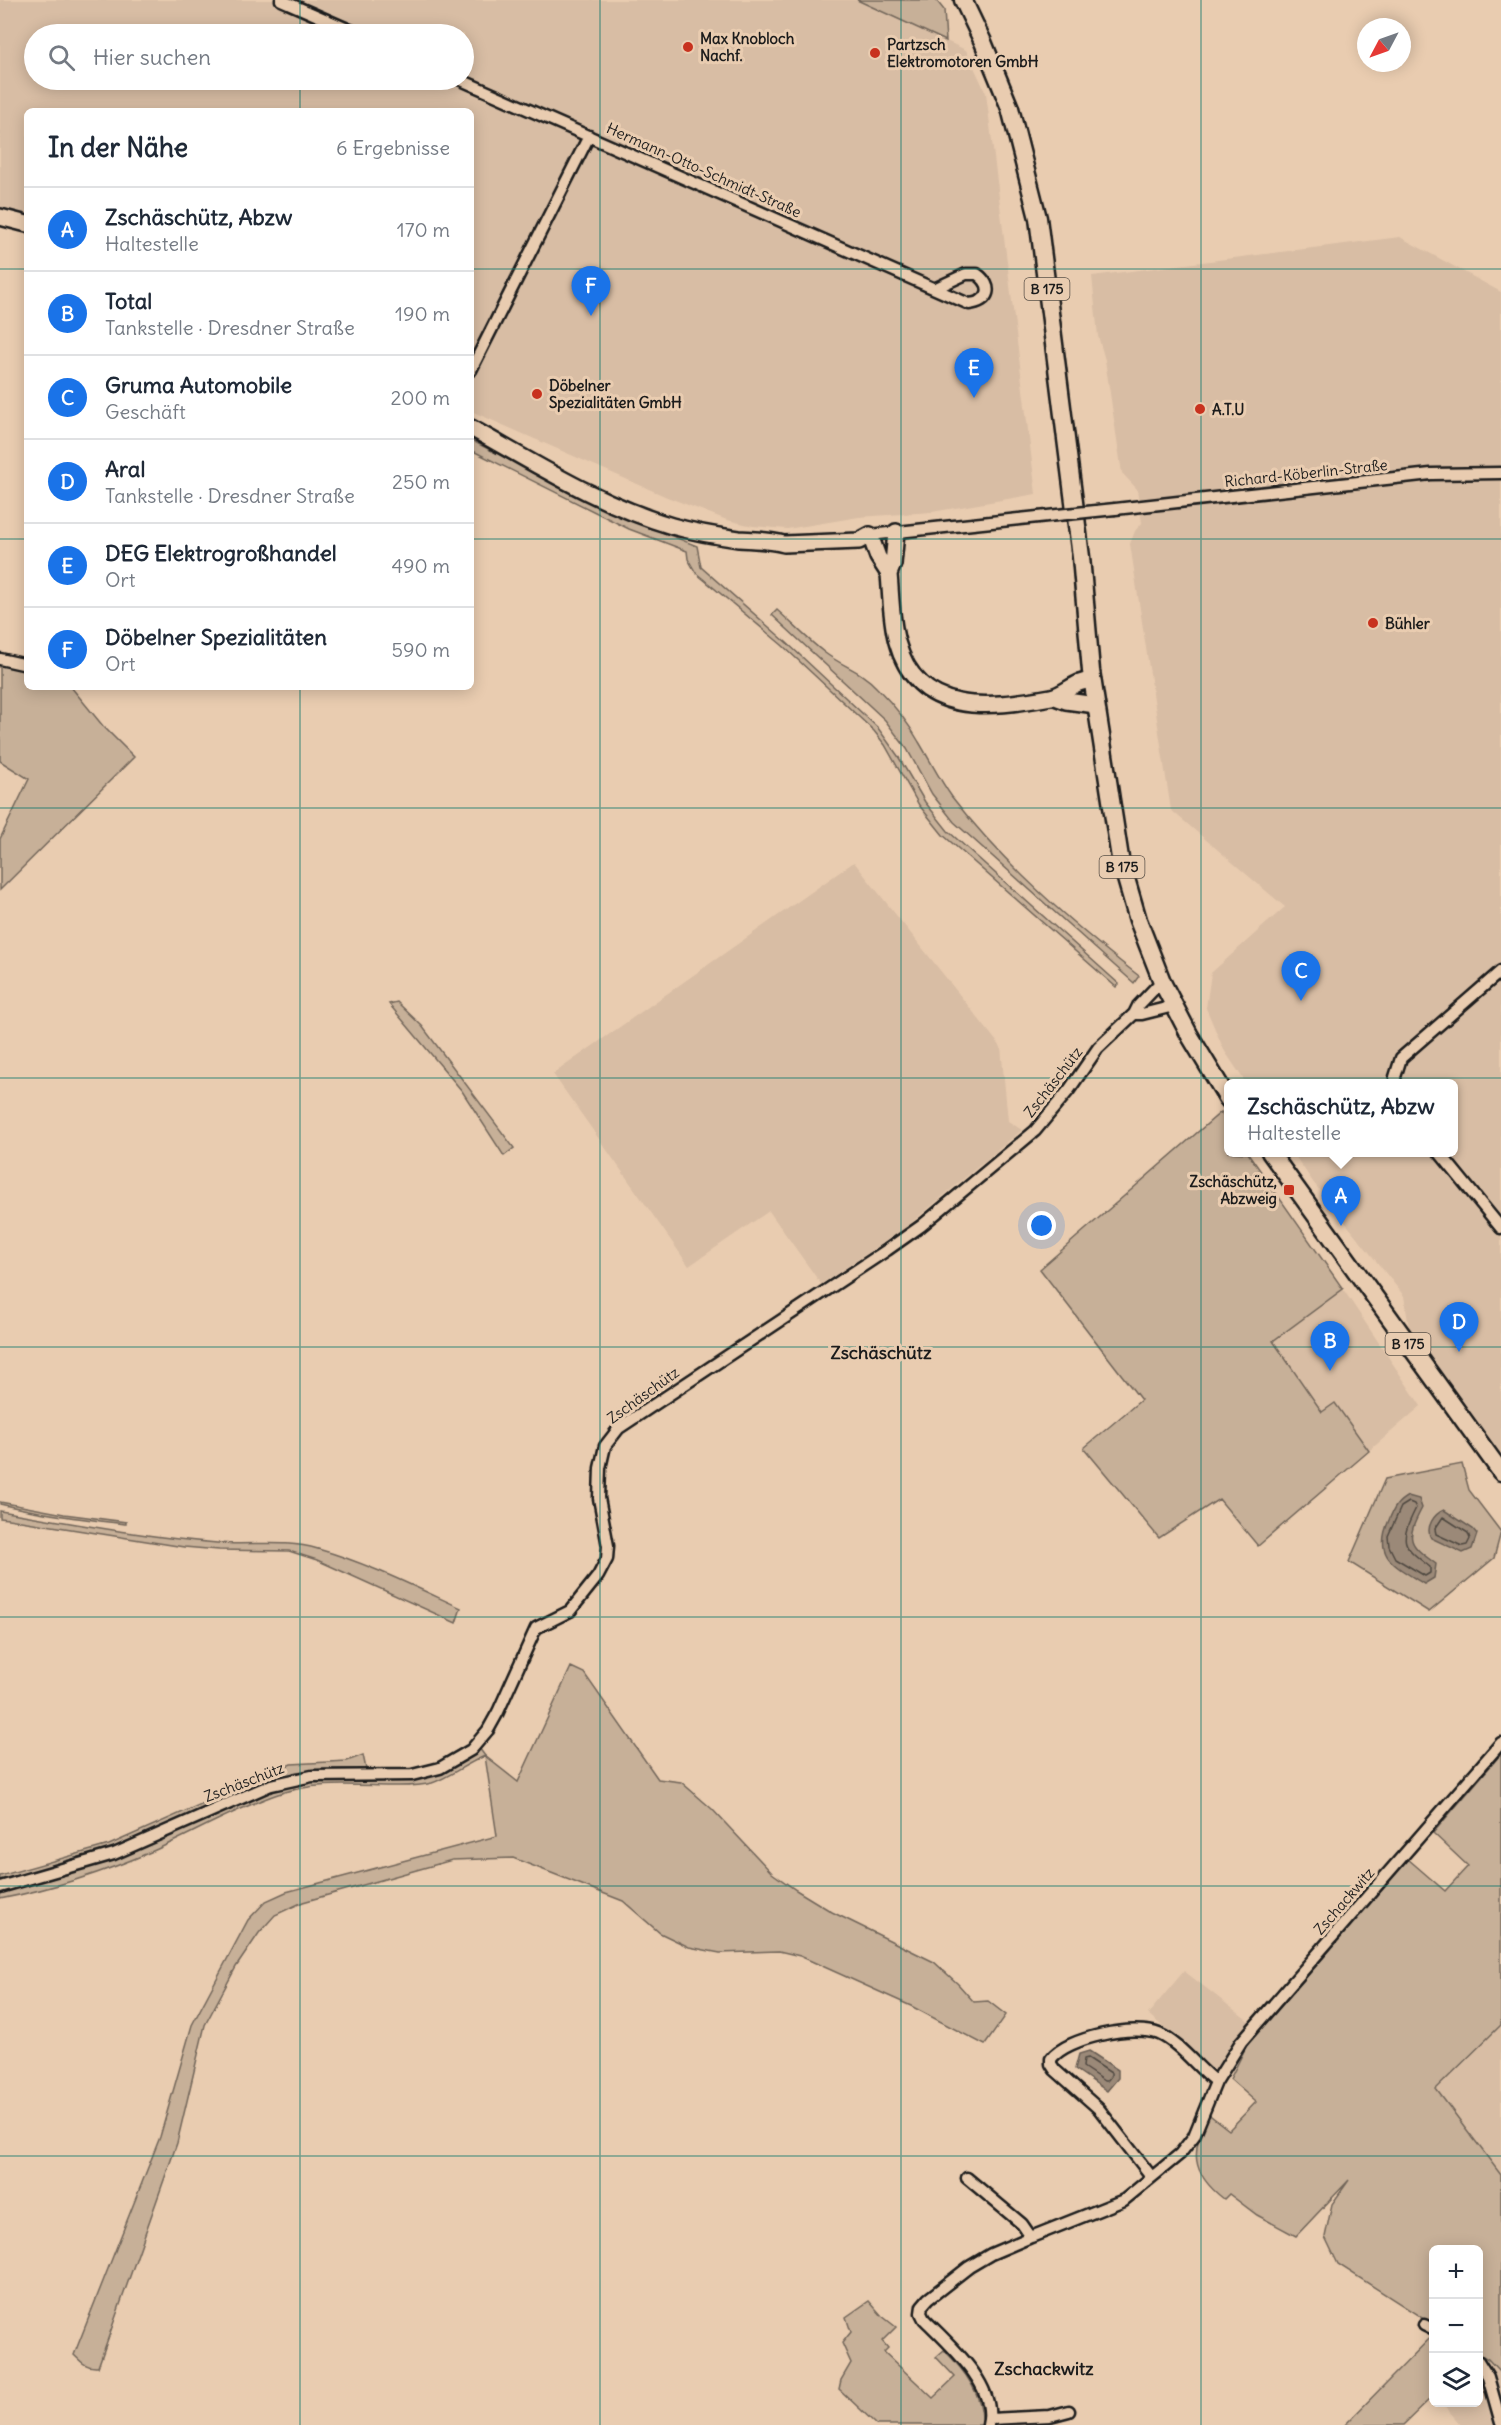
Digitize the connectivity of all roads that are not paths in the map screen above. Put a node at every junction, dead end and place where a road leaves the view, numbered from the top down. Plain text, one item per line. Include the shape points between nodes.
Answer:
1 (281, 0) edge
2 (963, 0) edge
3 (336, 24) edge
4 (474, 86) edge
5 (589, 136) junction
6 (0, 216) edge
7 (24, 223) edge
8 (936, 288) dead end
9 (474, 363) edge
10 (474, 430) edge
11 (1501, 473) edge
12 (896, 532) junction
13 (870, 535) junction
14 (889, 574) junction
15 (0, 659) edge
16 (24, 664) edge
17 (1093, 681) junction
18 (1055, 697) junction
19 (1096, 705) junction
20 (1501, 971) edge
21 (1163, 984) junction
22 (1174, 1006) junction
23 (1134, 1014) junction
24 (1198, 1050) junction
25 (1395, 1079) edge
26 (1224, 1080) edge
27 (1224, 1092) edge
28 (1274, 1157) edge
29 (1443, 1157) edge
30 (1501, 1228) edge
31 (1501, 1472) edge
32 (1501, 1743) edge
33 (0, 1887) edge
34 (1216, 2082) junction
35 (1151, 2176) junction
36 (967, 2178) dead end
37 (1031, 2237) junction
38 (1483, 2369) edge
39 (1069, 2411) dead end
40 (989, 2422) edge
41 (1501, 2423) edge

1 - 3 street
2 - 17 main road, B 175 via 1010,108 1038,218 1081,557 1093,618 1097,658
4 - 5 street, Hermann-Otto-Schmidt-Straße
5 - 8 street, Hermann-Otto-Schmidt-Straße
5 - 9 street
6 - 7 street
10 - 13 street via 583,490 633,513 691,531 774,541 855,531
11 - 12 street, Richard-Köberlin-Straße, bridge via 1431,474
12 - 13 street, Richard-Köberlin-Straße
12 - 14 street
13 - 14 street
14 - 18 street via 896,641 916,679 934,694 964,704 986,705
15 - 16 street
17 - 18 street via 1070,687
17 - 19 main road, B 175
18 - 19 street
19 - 21 main road, B 175 via 1120,858
20 - 25 street via 1401,1058
21 - 22 main road, B 175
21 - 23 street, Zschäschütz
22 - 23 street
22 - 24 main road, B 175
23 - 33 street, Zschäschütz via 1098,1048 1035,1131 921,1226 619,1428 605,1446 600,1468 599,1498 607,1559 570,1611 536,1628 489,1730 471,1750 440,1768 412,1775 327,1775 272,1785 114,1854
24 - 26 main road, B 175
24 - 27 main road, B 175
28 - 31 main road, B 175
29 - 30 street
32 - 34 street, Zschackwitz via 1267,2010
34 - 35 street, Zschackwitz via 1194,2136 1180,2154
34 - 35 street via 1167,2038 1146,2031 1080,2039 1066,2045 1051,2059 1055,2070 1099,2109
35 - 37 street, Zschackwitz via 1117,2203
36 - 37 street via 1022,2224
37 - 40 street, Zschackwitz via 969,2267 922,2306 924,2319 960,2355 979,2382 987,2400
38 - 41 street
39 - 40 street, Zschackwitz

